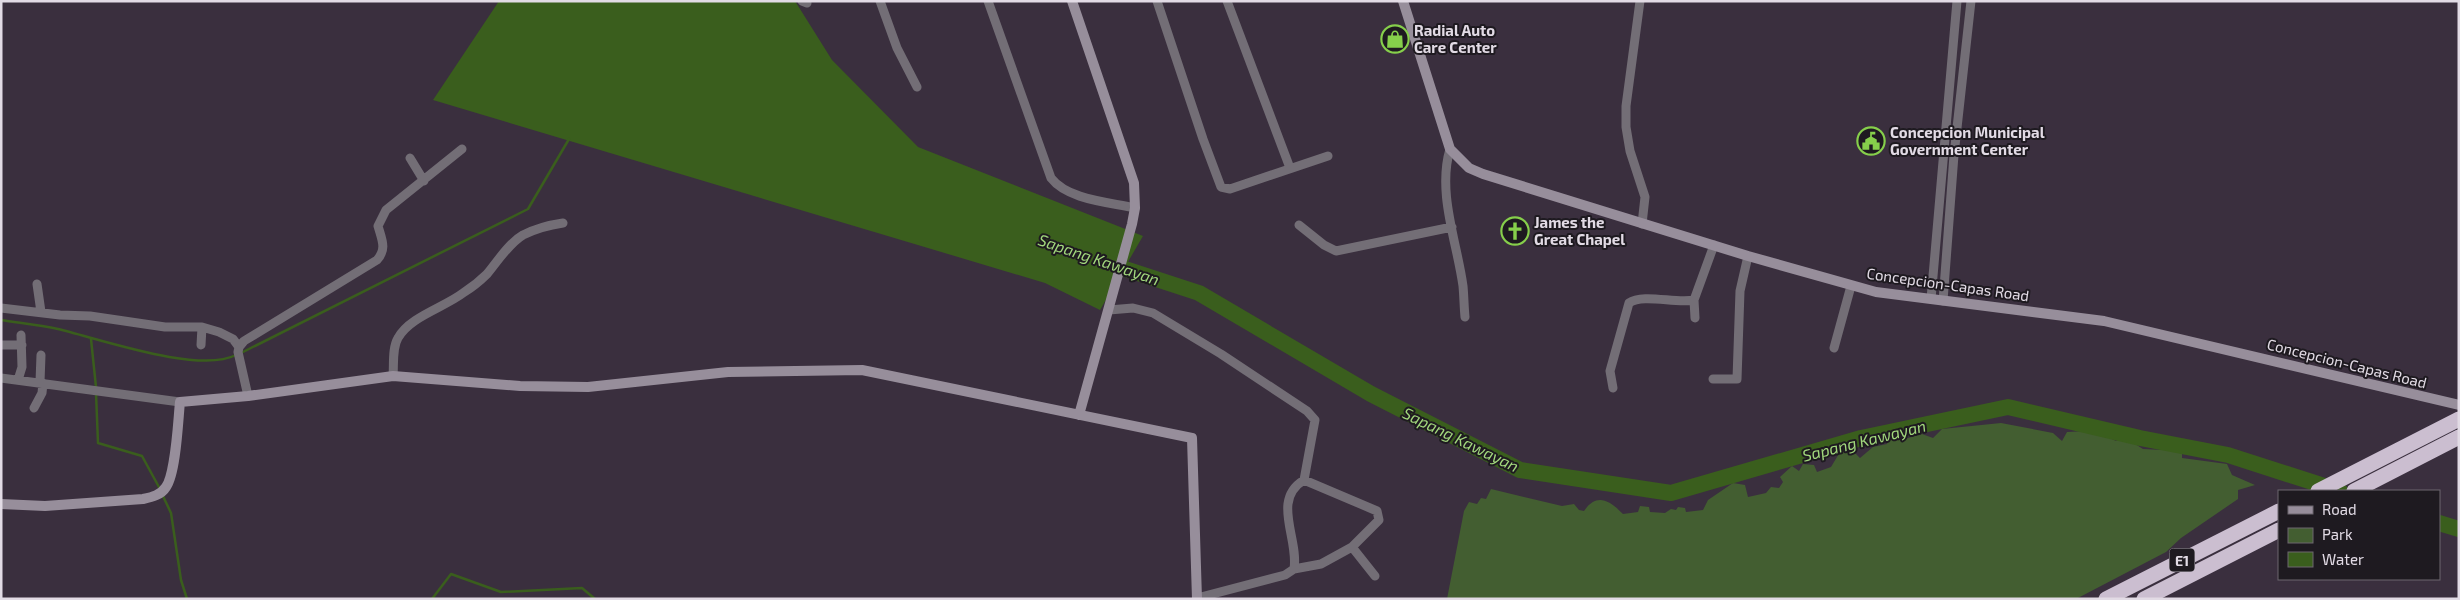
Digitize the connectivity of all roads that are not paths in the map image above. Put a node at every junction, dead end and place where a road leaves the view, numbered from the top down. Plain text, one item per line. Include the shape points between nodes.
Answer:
1 (880, 1) edge
2 (988, 1) edge
3 (1072, 1) edge
4 (1158, 1) edge
5 (1227, 1) edge
6 (1403, 1) edge
7 (1640, 1) edge
8 (1957, 1) edge
9 (1971, 1) edge
10 (916, 87) dead end
11 (1450, 149) junction
12 (462, 150) dead end
13 (1328, 156) dead end
14 (410, 158) dead end
15 (1290, 168) junction
16 (424, 181) junction
17 (1135, 208) junction
18 (563, 223) dead end
19 (1642, 224) junction
20 (1299, 225) dead end
21 (1452, 227) junction
22 (1714, 245) junction
23 (1748, 256) junction
24 (37, 284) dead end
25 (1852, 286) junction
26 (1931, 299) junction
27 (1694, 300) junction
28 (1943, 301) junction
29 (1110, 305) junction
30 (1, 308) edge
31 (41, 312) junction
32 (1465, 317) dead end
33 (1695, 318) dead end
34 (202, 327) junction
35 (21, 335) dead end
36 (1, 345) edge
37 (22, 345) junction
38 (202, 345) dead end
39 (239, 346) junction
40 (1834, 348) dead end
41 (41, 355) dead end
42 (393, 376) junction
43 (1, 378) edge
44 (1713, 379) dead end
45 (18, 380) junction
46 (41, 382) junction
47 (1613, 388) dead end
48 (248, 396) junction
49 (180, 402) junction
50 (34, 408) dead end
51 (1079, 415) junction
52 (2458, 415) edge
53 (2459, 437) edge
54 (1304, 480) junction
55 (2320, 490) edge
56 (2356, 490) edge
57 (1, 504) edge
58 (2278, 511) edge
59 (2276, 531) edge
60 (1352, 547) junction
61 (1294, 569) junction
62 (1376, 576) dead end
63 (1197, 599) edge
64 (2106, 599) edge
65 (2144, 599) edge

1 - 10 street
2 - 17 street via 1055,184 1078,195
3 - 17 street via 1134,184
4 - 15 street via 1221,187 1230,189
5 - 15 street
6 - 11 street
7 - 19 street via 1626,127 1645,197
8 - 26 street
9 - 28 street via 1954,155
11 - 19 street, Concepcion-Capas Road via 1469,168 1484,174
11 - 21 street via 1446,164
12 - 16 street
13 - 15 street
14 - 16 street
16 - 39 street via 386,210 381,218 378,226 384,245 377,260 267,325
17 - 29 street
18 - 42 street via 523,235 485,276 462,294 430,310 405,330 396,344
19 - 22 street, Concepcion-Capas Road
20 - 21 street via 1336,251
21 - 32 street
22 - 23 street, Concepcion-Capas Road
22 - 27 street
23 - 25 street, Concepcion-Capas Road
23 - 44 street via 1740,291 1737,379
24 - 31 street
25 - 26 street, Concepcion-Capas Road
25 - 40 street
26 - 28 street, Concepcion-Capas Road
27 - 33 street
27 - 47 street via 1641,299 1629,303 1610,371
28 - 52 street, Concepcion-Capas Road via 2104,320
29 - 51 street
29 - 54 street via 1153,313 1307,411 1315,420
30 - 31 street
31 - 34 street via 165,327
34 - 38 street
34 - 39 street via 233,339
35 - 37 street
36 - 37 street
37 - 45 street
39 - 48 street
41 - 46 street
42 - 48 street
42 - 51 street via 520,386 588,387 728,372 862,370
43 - 45 street
45 - 46 street
46 - 49 street
46 - 50 street via 42,393
48 - 49 street
49 - 57 street via 172,475 158,496 54,505
51 - 63 street via 1192,438
52 - 55 highway via 2408,446
53 - 56 highway
54 - 60 street via 1377,511 1379,520
54 - 61 street via 1292,490 1286,506 1296,556
58 - 64 highway, E1
59 - 65 highway, E1
60 - 61 street via 1321,564
60 - 62 street
61 - 63 street

